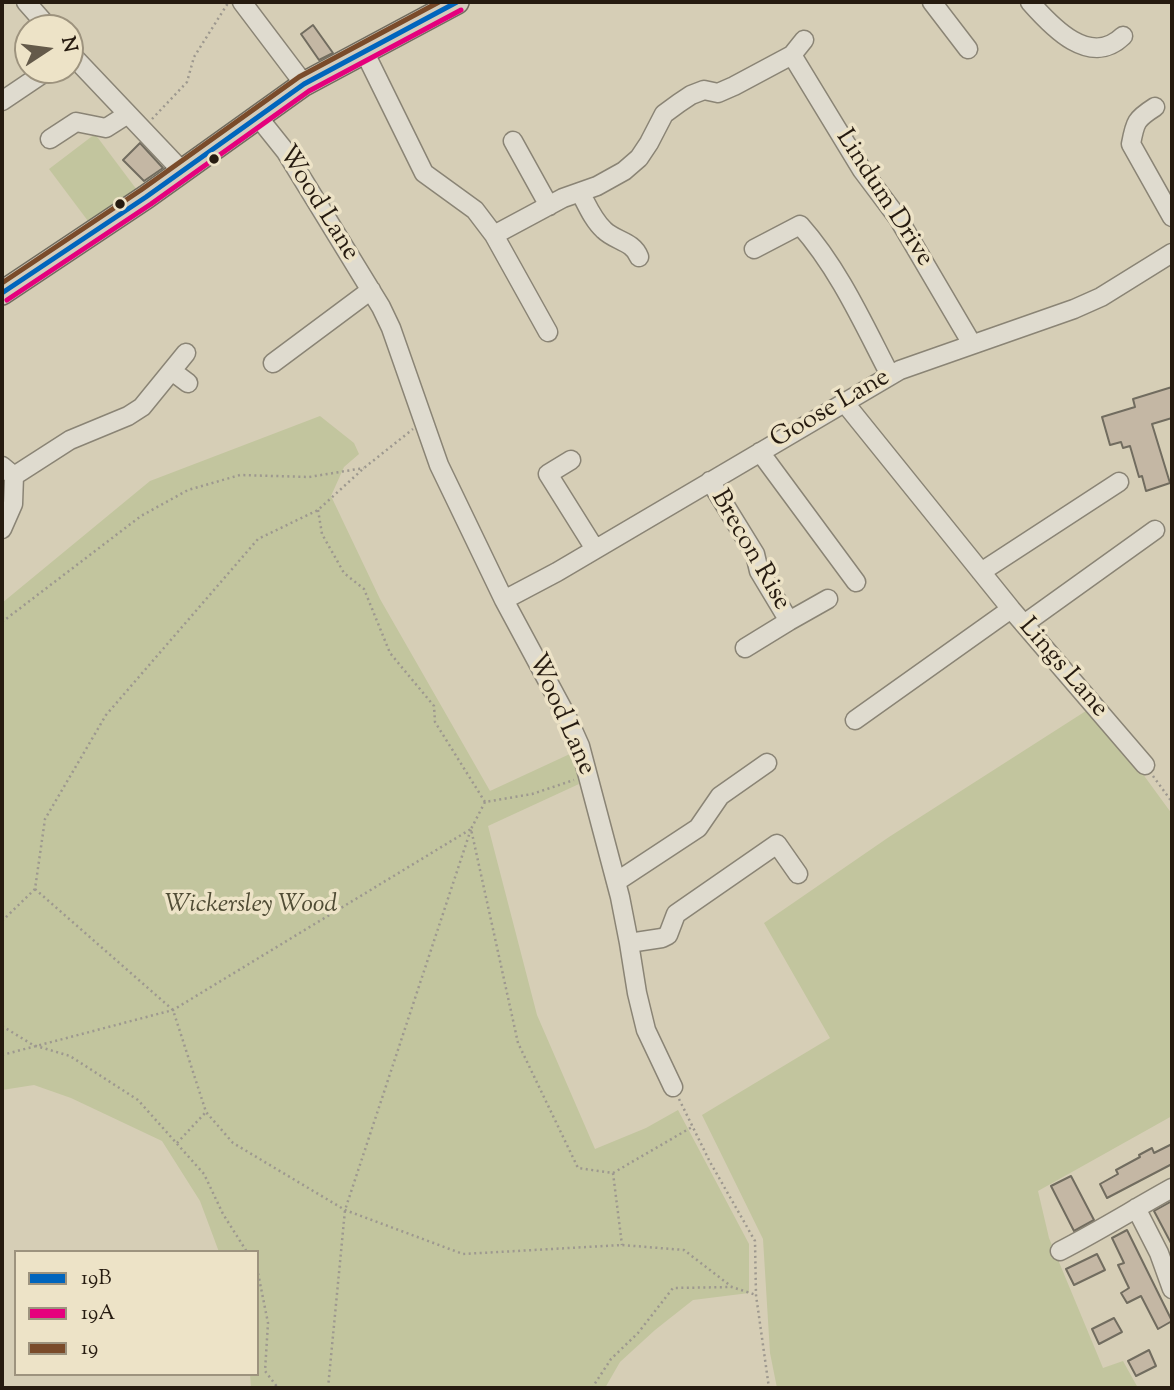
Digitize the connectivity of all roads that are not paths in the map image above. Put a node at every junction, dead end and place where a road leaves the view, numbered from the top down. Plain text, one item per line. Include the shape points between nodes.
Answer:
1 (242, 2) edge
2 (457, 2) edge
3 (932, 2) edge
4 (1030, 2) edge
5 (1123, 36) dead end
6 (804, 40) dead end
7 (968, 49) dead end
8 (364, 51) junction
9 (792, 55) junction
10 (84, 68) edge
11 (27, 84) edge
12 (304, 84) junction
13 (2, 101) edge
14 (1155, 107) dead end
15 (128, 114) junction
16 (258, 117) junction
17 (50, 139) dead end
18 (513, 141) dead end
19 (182, 171) junction
20 (580, 192) junction
21 (549, 206) junction
22 (1172, 217) edge
23 (494, 235) junction
24 (754, 249) dead end
25 (1172, 253) edge
26 (639, 257) dead end
27 (371, 290) junction
28 (2, 293) edge
29 (548, 332) dead end
30 (972, 344) junction
31 (186, 353) dead end
32 (274, 363) dead end
33 (172, 371) junction
34 (890, 375) junction
35 (188, 383) dead end
36 (844, 402) junction
37 (760, 452) junction
38 (571, 460) dead end
39 (6, 476) edge
40 (710, 481) junction
41 (1119, 482) dead end
42 (2, 529) edge
43 (1155, 530) dead end
44 (595, 549) junction
45 (981, 572) junction
46 (856, 582) dead end
47 (828, 599) dead end
48 (504, 600) junction
49 (1011, 609) junction
50 (789, 621) junction
51 (1024, 624) junction
52 (745, 648) dead end
53 (855, 720) dead end
54 (767, 763) dead end
55 (1145, 765) road end
56 (798, 874) dead end
57 (616, 881) junction
58 (629, 943) junction
59 (673, 1087) road end
60 (1172, 1188) edge
61 (1136, 1208) junction
62 (1060, 1251) dead end
63 (1172, 1289) edge

1 - 12 street
2 - 8 main road
3 - 7 street
4 - 5 street via 1072,40 1088,48 1116,43
6 - 9 street
8 - 12 main road
8 - 23 street via 424,173 475,210
9 - 20 street via 718,93 704,90 685,99 664,114 639,158 624,171
9 - 30 street, Lindum Drive via 862,170 898,218
10 - 15 street
11 - 13 street
12 - 16 main road
14 - 22 street via 1135,123 1131,144
15 - 17 street via 106,128 76,122
15 - 19 street
16 - 19 main road
16 - 27 street, Wood Lane via 286,152
18 - 21 street
19 - 28 main road
20 - 21 street
20 - 26 street via 602,228 625,241
21 - 23 street
23 - 29 street
24 - 34 street via 800,225 838,276
25 - 30 street, Goose Lane via 1101,297
27 - 32 street
27 - 48 street, Wood Lane via 391,328 439,465
30 - 34 street, Goose Lane
31 - 33 street
33 - 35 street
33 - 39 street via 142,407 128,416 70,440
34 - 36 street, Goose Lane
36 - 37 street, Goose Lane
36 - 45 street, Lings Lane
37 - 40 street, Goose Lane
37 - 46 street
38 - 44 street via 548,474
39 - 42 street via 13,504
40 - 44 street, Goose Lane
40 - 50 street, Brecon Rise
41 - 45 street
43 - 51 street
44 - 48 street, Goose Lane
45 - 49 street, Lings Lane
47 - 50 street, Brecon Rise
48 - 57 street, Wood Lane via 580,746
49 - 51 street, Lings Lane
49 - 53 street
50 - 52 street, Brecon Rise
51 - 55 street, Lings Lane
54 - 57 street via 720,796 698,828
56 - 58 street via 777,844 676,914 668,935
57 - 58 street, Wood Lane
58 - 59 street, Wood Lane via 646,1030
60 - 61 street
61 - 62 street
61 - 63 street

